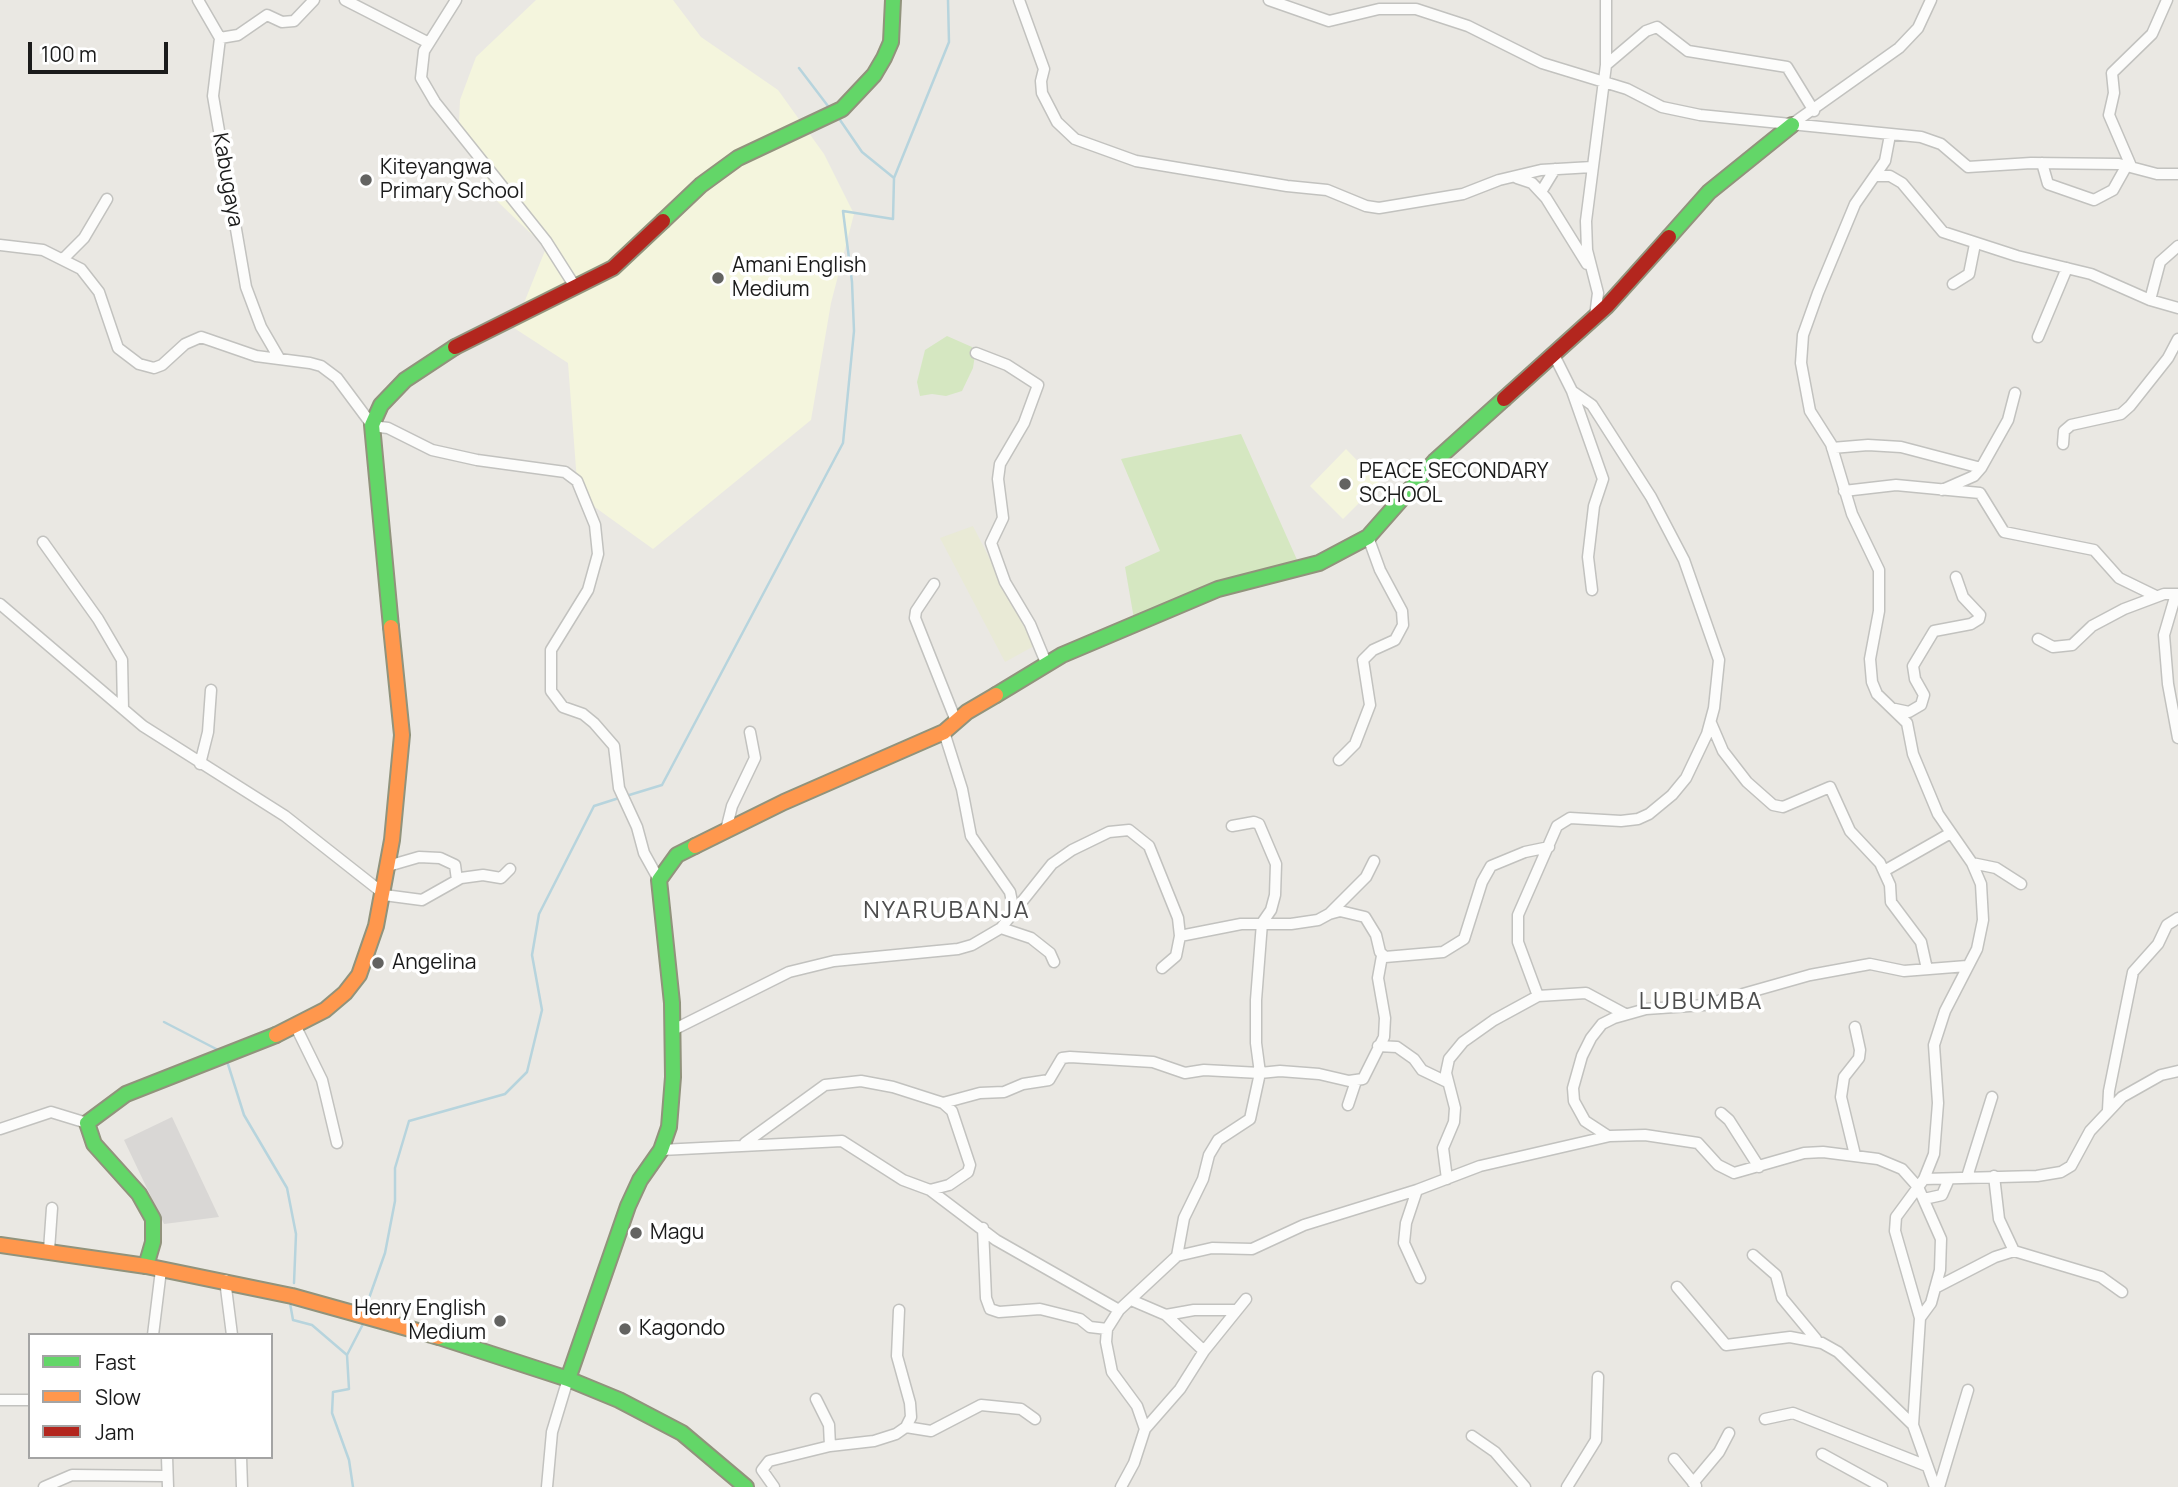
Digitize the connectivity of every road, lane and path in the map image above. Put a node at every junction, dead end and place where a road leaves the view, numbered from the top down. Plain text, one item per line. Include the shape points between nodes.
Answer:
1 (198, 0) edge
2 (314, 0) edge
3 (345, 0) edge
4 (456, 0) edge
5 (1019, 0) edge
6 (1269, 0) edge
7 (1606, 0) edge
8 (1931, 0) edge
9 (2167, 0) edge
10 (894, 2) edge
11 (219, 38) junction
12 (429, 43) junction
13 (1606, 65) junction
14 (1602, 79) junction
15 (1814, 111) junction
16 (1792, 125) junction
17 (1891, 135) junction
18 (2042, 163) junction
19 (2129, 165) junction
20 (1592, 167) junction
21 (1555, 169) junction
22 (2178, 174) edge
23 (1878, 176) junction
24 (1517, 178) junction
25 (1541, 192) junction
26 (107, 199) dead end
27 (1975, 244) junction
28 (0, 245) edge
29 (2178, 246) edge
30 (63, 259) junction
31 (2067, 268) junction
32 (1591, 271) junction
33 (1954, 284) dead end
34 (574, 285) junction
35 (2150, 300) junction
36 (2175, 307) edge
37 (1595, 316) junction
38 (2178, 318) edge
39 (2038, 337) dead end
40 (2178, 339) edge
41 (1553, 353) junction
42 (976, 354) dead end
43 (279, 358) junction
44 (1572, 391) junction
45 (2015, 393) dead end
46 (372, 426) junction
47 (2063, 444) dead end
48 (1832, 448) junction
49 (1981, 468) junction
50 (1844, 491) junction
51 (1941, 491) junction
52 (1368, 537) junction
53 (43, 542) dead end
54 (1956, 577) dead end
55 (934, 584) dead end
56 (1592, 590) dead end
57 (2177, 594) edge
58 (2156, 596) junction
59 (0, 604) edge
60 (2038, 639) dead end
61 (1047, 665) junction
62 (211, 691) dead end
63 (1891, 707) junction
64 (124, 709) junction
65 (956, 721) junction
66 (1711, 723) junction
67 (750, 732) dead end
68 (944, 732) junction
69 (2178, 738) edge
70 (1339, 760) dead end
71 (200, 764) junction
72 (1232, 826) dead end
73 (726, 830) junction
74 (1949, 834) junction
75 (1549, 847) junction
76 (1374, 861) dead end
77 (1972, 863) junction
78 (388, 866) junction
79 (510, 869) dead end
80 (1884, 871) junction
81 (457, 880) junction
82 (659, 880) junction
83 (2021, 884) dead end
84 (384, 895) junction
85 (1014, 912) junction
86 (1329, 914) junction
87 (2178, 918) edge
88 (1262, 923) junction
89 (1001, 929) junction
90 (1180, 936) junction
91 (1382, 956) junction
92 (1054, 962) dead end
93 (1967, 966) junction
94 (1162, 968) dead end
95 (1927, 969) junction
96 (1538, 996) junction
97 (1625, 1014) junction
98 (296, 1027) junction
99 (1855, 1027) dead end
100 (671, 1031) junction
101 (1378, 1046) junction
102 (2178, 1071) edge
103 (1260, 1073) junction
104 (1356, 1081) junction
105 (1447, 1082) junction
106 (1992, 1097) dead end
107 (943, 1103) junction
108 (1348, 1105) dead end
109 (2108, 1110) junction
110 (1721, 1113) dead end
111 (87, 1123) junction
112 (0, 1129) edge
113 (1610, 1136) junction
114 (337, 1143) dead end
115 (745, 1143) junction
116 (661, 1150) junction
117 (1855, 1155) junction
118 (1759, 1167) junction
119 (1994, 1176) junction
120 (1967, 1177) junction
121 (1447, 1179) junction
122 (1949, 1179) junction
123 (1921, 1183) junction
124 (930, 1190) junction
125 (1417, 1190) junction
126 (1924, 1199) junction
127 (52, 1208) dead end
128 (983, 1228) junction
129 (0, 1245) edge
130 (49, 1250) junction
131 (2014, 1251) junction
132 (1753, 1255) dead end
133 (1177, 1256) junction
134 (146, 1266) junction
135 (161, 1270) junction
136 (1420, 1278) dead end
137 (225, 1280) junction
138 (1676, 1287) dead end
139 (1935, 1288) junction
140 (2122, 1292) dead end
141 (1246, 1299) dead end
142 (1131, 1300) junction
143 (899, 1310) dead end
144 (1119, 1310) junction
145 (1236, 1310) junction
146 (1166, 1315) junction
147 (1920, 1318) junction
148 (1107, 1329) junction
149 (153, 1333) edge
150 (232, 1333) edge
151 (1816, 1340) junction
152 (1204, 1350) junction
153 (1598, 1377) dead end
154 (568, 1379) junction
155 (1968, 1390) dead end
156 (816, 1399) dead end
157 (0, 1400) edge
158 (28, 1400) edge
159 (1035, 1419) dead end
160 (1765, 1419) dead end
161 (1913, 1425) junction
162 (906, 1427) junction
163 (1145, 1429) junction
164 (1729, 1433) dead end
165 (1472, 1436) dead end
166 (830, 1446) junction
167 (1822, 1454) dead end
168 (167, 1459) edge
169 (240, 1459) edge
170 (1675, 1459) dead end
171 (1927, 1466) junction
172 (110, 1475) junction
173 (165, 1476) junction
174 (1695, 1485) edge
175 (44, 1487) edge
176 (115, 1487) edge
177 (167, 1487) edge
178 (242, 1487) edge
179 (547, 1487) edge
180 (746, 1487) edge
181 (774, 1487) edge
182 (1121, 1487) edge
183 (1525, 1487) edge
184 (1567, 1487) edge
185 (1882, 1487) edge
186 (1937, 1487) edge

1 - 11 street
2 - 11 street via 294,21 282,22 267,15 238,35
3 - 12 street
4 - 12 street
5 - 24 street via 1044,69 1041,86 1047,104 1064,131 1088,145 1144,163 1327,190 1378,208 1463,194
6 - 14 street via 1318,20 1379,9 1416,9 1468,26 1542,62
7 - 13 street
8 - 15 street via 1918,28 1899,48
9 - 19 street via 2152,34 2112,73 2109,116
10 - 34 main road via 891,42 884,58 842,109 738,158 701,185 631,255
11 - 43 street, Kabugaya via 213,96 232,217 252,306
12 - 34 street via 422,58 422,78 435,102 546,241
13 - 14 street
13 - 15 street via 1657,27 1688,51 1787,67
14 - 16 street via 1662,107 1700,116
14 - 20 street
15 - 16 street
16 - 17 street
16 - 37 main road via 1709,192
17 - 18 street via 1931,139 1969,167
17 - 23 street
18 - 19 street
18 - 19 street via 2048,184 2094,200 2113,190
19 - 22 street via 2157,174
20 - 21 street
20 - 32 street via 1586,221
21 - 24 street
21 - 25 street
23 - 27 street via 1902,183 1944,232
23 - 48 street via 1856,204 1802,335 1801,363 1809,405
24 - 25 street
25 - 32 street
26 - 30 street via 84,238
27 - 31 street
27 - 33 street via 1969,274
28 - 30 street via 43,250
29 - 35 street via 2160,262
30 - 43 street via 94,283 118,348 139,364 162,365 185,344 201,337 247,354
31 - 35 street
31 - 39 street
32 - 37 street via 1598,293
34 - 46 main road via 420,368 390,395
35 - 36 street
36 - 38 street
37 - 41 main road
40 - 47 street via 2130,406 2121,414 2071,425 2064,431
41 - 44 street
41 - 52 main road via 1435,460
42 - 61 street via 1007,365 1038,385 1024,423 1000,464 1003,518 990,544
43 - 46 street via 329,371
44 - 56 street via 1603,479 1594,506 1588,557
44 - 66 street via 1592,405 1606,425 1684,560 1719,660
45 - 49 street via 2008,420
46 - 78 main road via 402,735
46 - 82 street via 388,428 432,450 565,472 577,481 596,525 596,563 588,590 551,650 551,691 563,707 583,714 614,746 619,788
48 - 49 street via 1901,447
48 - 50 street
49 - 51 street
50 - 51 street via 1889,485
50 - 63 street via 1879,570 1879,611 1870,671 1877,694
51 - 58 street via 1980,493 2004,532 2094,550 2119,578
52 - 61 main road via 1319,562 1218,589
52 - 70 street via 1402,611 1403,625 1395,639 1363,660 1370,705 1355,744
53 - 64 street via 122,660
54 - 63 street via 1979,619 1934,631 1913,666 1924,695 1922,705 1909,712
55 - 65 street via 915,618
57 - 58 street
57 - 69 street via 2164,635
58 - 60 street via 2092,626 2072,645 2053,647
59 - 64 street
61 - 65 main road
62 - 71 street
63 - 74 street via 1907,723 1913,754
64 - 71 street
65 - 68 main road
66 - 75 street via 1686,778 1660,806 1638,819 1570,818 1557,826
66 - 80 street via 1723,751 1746,782 1773,805 1783,807 1830,787 1850,831
67 - 73 street via 755,758
68 - 73 main road
68 - 85 street via 971,836 1010,892
71 - 84 street via 295,824
72 - 88 street via 1259,824 1274,856 1275,895
73 - 82 main road via 677,855
74 - 77 street
74 - 80 street
75 - 91 street via 1491,866 1459,945 1426,956
75 - 96 street via 1518,915 1518,942
76 - 86 street via 1366,877
77 - 83 street via 1996,869
77 - 93 street via 1981,884 1983,920 1977,949
78 - 81 street via 419,857 440,858 455,865
78 - 84 main road
79 - 81 street via 501,878 483,875
80 - 95 street via 1891,902 1921,942
81 - 84 street via 422,900
82 - 100 main road
84 - 98 main road via 359,975 335,1002
85 - 89 street
85 - 90 street via 1052,864 1109,832 1129,830 1149,846 1172,899
86 - 88 street via 1305,923
86 - 91 street via 1340,911 1365,917
87 - 109 street via 2167,925 2158,944 2133,972
88 - 90 street
88 - 103 street via 1255,1024
89 - 92 street via 1031,938
89 - 100 street via 958,949 834,961 789,972
90 - 94 street via 1175,956
91 - 101 street via 1378,978 1385,1029
93 - 95 street
93 - 123 street via 1937,1030 1937,1139
95 - 97 street via 1904,971 1870,964 1834,969 1731,999
96 - 97 street via 1586,993
96 - 105 street via 1463,1042 1449,1059
97 - 113 street via 1602,1024 1591,1038 1573,1088 1574,1101 1585,1121
98 - 111 main road via 127,1094
98 - 114 street via 322,1080
99 - 117 street via 1859,1058 1844,1077 1841,1097
100 - 116 main road via 669,1127
101 - 104 street via 1366,1076
101 - 105 street via 1397,1047 1422,1070
102 - 109 street via 2136,1087
103 - 104 street via 1319,1074
103 - 107 street via 1185,1073 1153,1062 1064,1057 1049,1080
103 - 133 street via 1250,1119 1218,1140 1209,1154 1203,1179 1189,1201
104 - 108 street
105 - 121 street via 1455,1108 1443,1148
106 - 120 street
107 - 115 street via 877,1083 844,1081 811,1094
107 - 124 street via 952,1111 970,1165 968,1172 949,1185
109 - 119 street via 2090,1131 2077,1159 2061,1172
110 - 118 street
111 - 112 street via 68,1115 42,1113
111 - 134 main road via 94,1144 139,1194 153,1219
113 - 118 street via 1687,1140 1699,1143 1726,1171
113 - 121 street via 1503,1160
115 - 116 street
115 - 124 street via 842,1141 902,1180
116 - 154 main road via 628,1206
117 - 118 street via 1804,1153
117 - 123 street via 1902,1169
119 - 120 street
119 - 131 street via 1999,1219
120 - 122 street
121 - 125 street
122 - 123 street
122 - 126 street via 1942,1195
123 - 126 street
123 - 147 street via 1896,1217 1895,1231
124 - 128 street
125 - 133 street via 1304,1225 1252,1249 1212,1248
125 - 136 street via 1404,1243
126 - 139 street via 1941,1239
127 - 130 street
128 - 144 street via 996,1240
128 - 148 street via 990,1309 1040,1309
129 - 130 main road
130 - 134 main road
131 - 139 street via 1995,1256
131 - 140 street via 2101,1277
132 - 151 street via 1776,1275 1782,1298
133 - 142 street
134 - 135 main road
135 - 137 main road
135 - 149 street
137 - 150 street
137 - 154 main road via 401,1325
138 - 151 street via 1726,1345 1790,1336
139 - 147 street
141 - 145 street
142 - 144 street
142 - 146 street
143 - 162 street via 897,1356 911,1417
144 - 148 street
145 - 146 street
145 - 152 street
146 - 152 street
147 - 161 street
148 - 163 street via 1112,1372 1137,1406
151 - 161 street via 1838,1352
152 - 163 street via 1187,1381
153 - 184 street via 1596,1440
154 - 179 street via 552,1432
154 - 180 main road via 619,1399 682,1433
155 - 186 street
156 - 166 street via 829,1425
157 - 158 street
159 - 162 street via 1021,1409 981,1405 931,1431
160 - 171 street via 1793,1413
161 - 171 street
162 - 166 street via 874,1441
163 - 182 street
164 - 174 street
165 - 183 street via 1495,1452
166 - 181 street via 769,1461 762,1471
167 - 185 street
168 - 173 street
169 - 178 street
170 - 174 street
171 - 186 street
172 - 173 street
172 - 175 street via 72,1475
172 - 176 street
173 - 177 street

